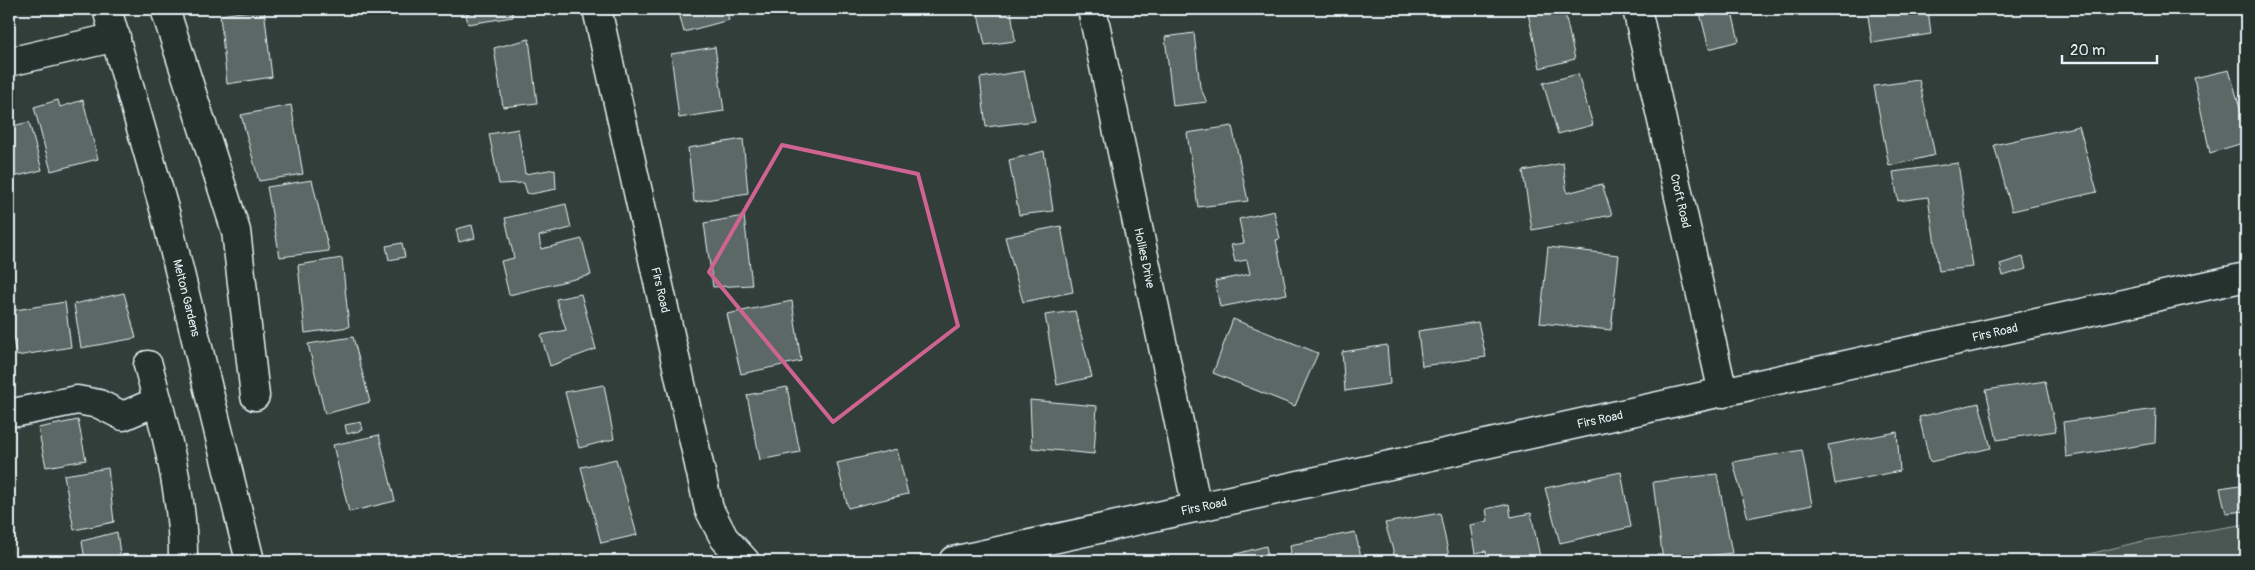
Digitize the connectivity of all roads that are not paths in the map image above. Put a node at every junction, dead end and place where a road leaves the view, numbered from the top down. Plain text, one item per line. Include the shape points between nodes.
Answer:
1 (107, 9) edge
2 (165, 9) edge
3 (597, 9) edge
4 (1092, 9) edge
5 (1637, 9) edge
6 (116, 37) junction
7 (9, 62) edge
8 (2246, 277) edge
9 (148, 366) dead end
10 (1723, 394) junction
11 (255, 396) dead end
12 (158, 401) junction
13 (18, 412) dead end
14 (1197, 508) junction
15 (183, 561) edge
16 (250, 561) edge
17 (745, 561) edge
18 (953, 561) edge

1 - 6 street, Melton Gardens
2 - 11 street via 236,231
3 - 17 street, Firs Road via 709,509 724,538
4 - 14 street, Hollies Drive
5 - 10 street, Croft Road
6 - 7 street
6 - 16 street, Melton Gardens via 165,212
8 - 10 street, Firs Road
9 - 12 street
10 - 14 street, Firs Road
12 - 13 street via 123,416 99,404 77,400
12 - 15 street via 183,538
14 - 18 street, Firs Road

